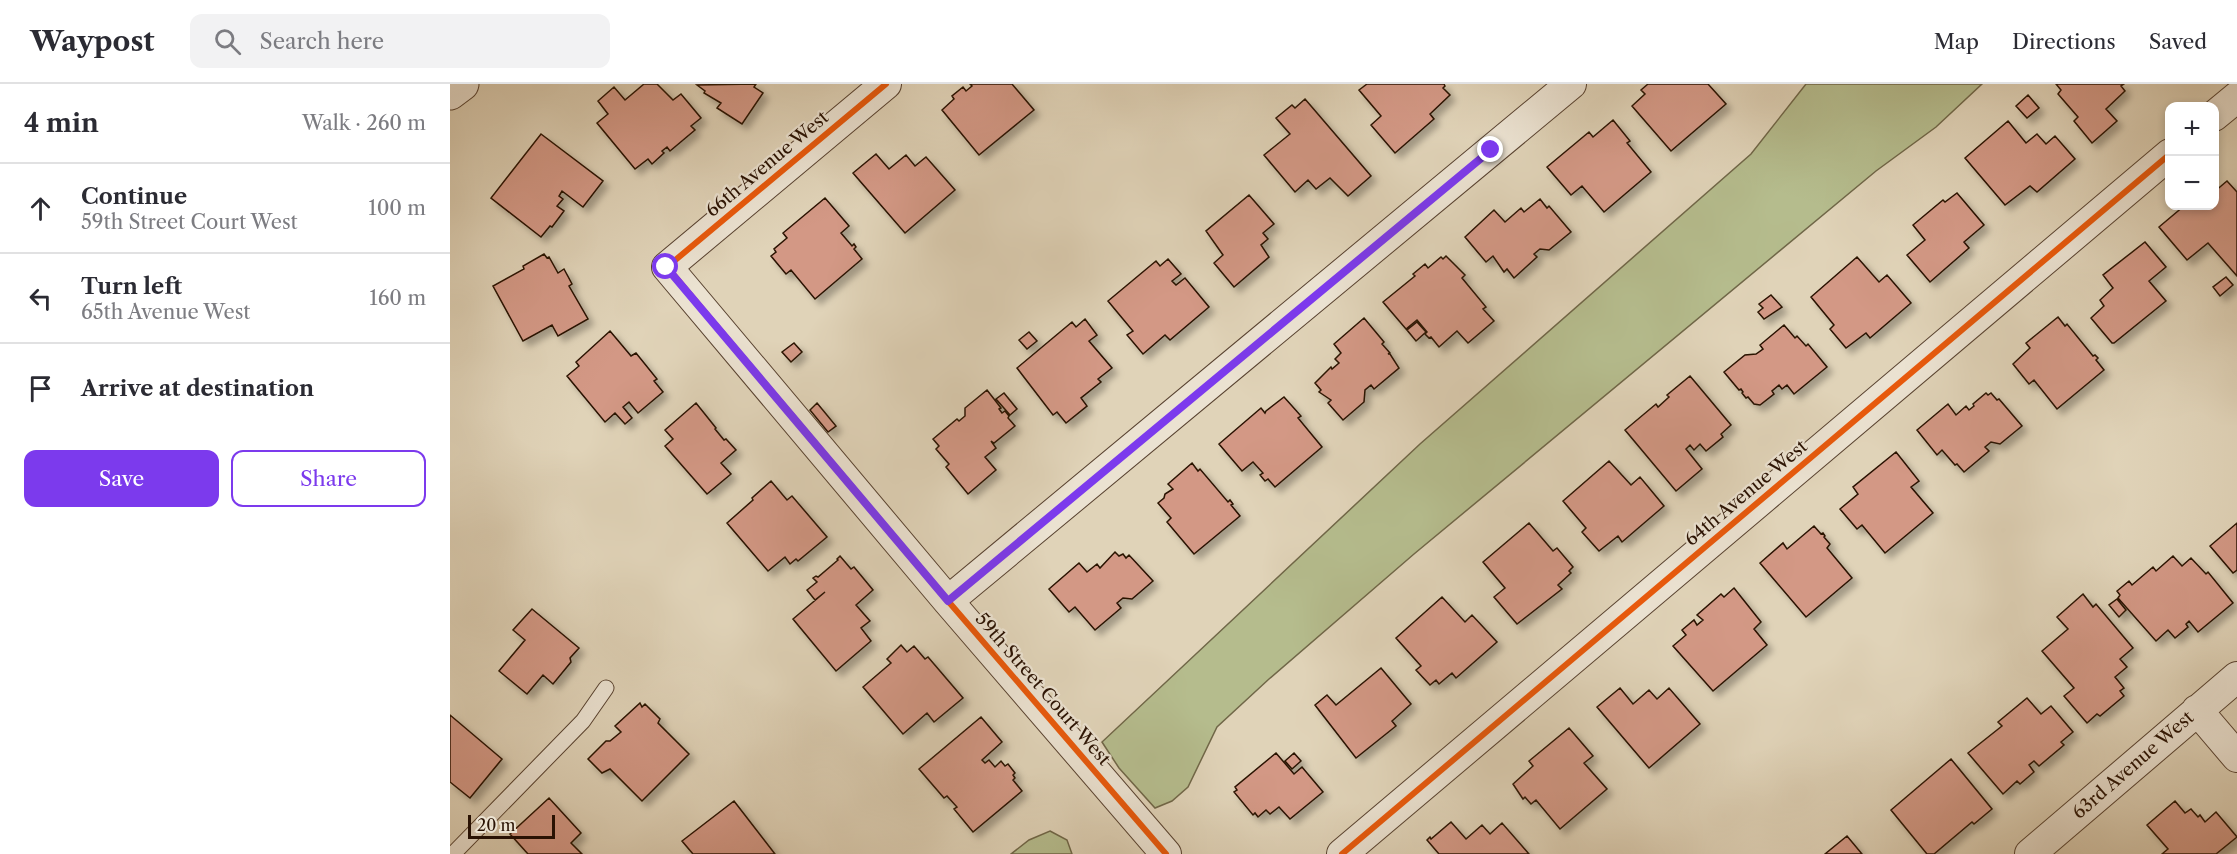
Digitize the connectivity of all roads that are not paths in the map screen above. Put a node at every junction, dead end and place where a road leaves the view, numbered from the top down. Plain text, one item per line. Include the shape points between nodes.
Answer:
1 (462, 84) edge
2 (1571, 84) edge
3 (879, 86) edge
4 (450, 93) edge
5 (2237, 97) edge
6 (2219, 112) edge
7 (2167, 156) edge
8 (666, 267) joint
9 (948, 601) junction
10 (2237, 677) edge
11 (606, 688) dead end
12 (2198, 710) junction
13 (2237, 757) edge
14 (453, 854) edge
15 (1166, 854) edge
16 (1342, 854) edge
17 (2030, 854) edge

1 - 4 street
2 - 9 street
3 - 8 street, 66th Avenue West
5 - 6 street
7 - 16 street, 64th Avenue West
8 - 9 street, 59th Street Court West
9 - 15 street, 59th Street Court West
10 - 12 street, 63rd Avenue West
11 - 14 lane via 583,721
12 - 13 street
12 - 17 street, 63rd Avenue West

